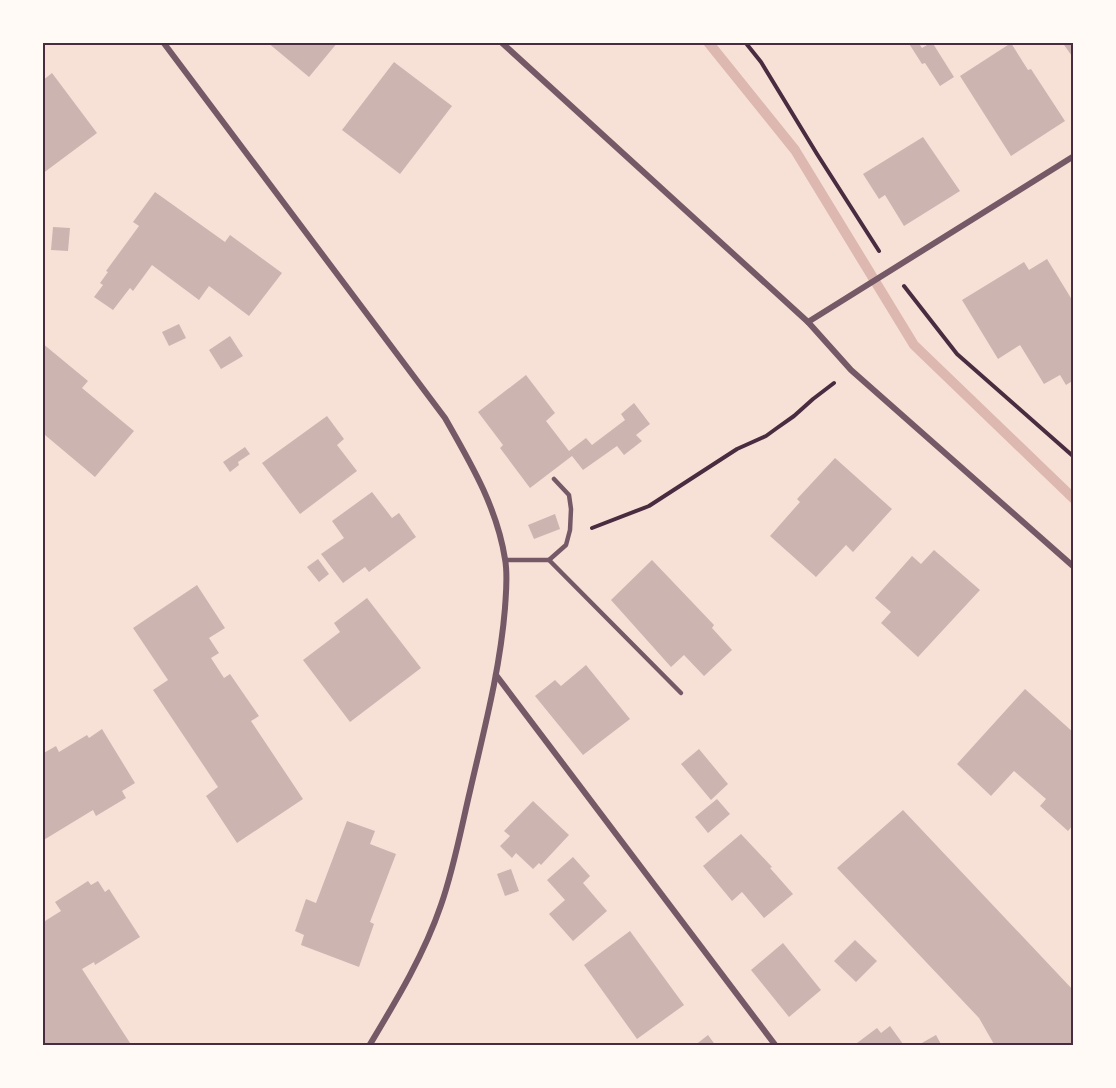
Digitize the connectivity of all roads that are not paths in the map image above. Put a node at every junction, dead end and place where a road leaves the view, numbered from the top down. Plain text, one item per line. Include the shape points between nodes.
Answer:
1 (163, 42) edge
2 (501, 42) edge
3 (1074, 156) edge
4 (808, 322) junction
5 (554, 480) dead end
6 (506, 560) junction
7 (549, 560) junction
8 (1074, 567) edge
9 (496, 675) junction
10 (681, 693) dead end
11 (369, 1046) edge
12 (776, 1046) edge

1 - 6 street via 445,418 493,510
2 - 4 street
3 - 4 street
4 - 8 street via 851,370
5 - 7 lane via 568,495 570,530 566,545
6 - 7 lane
6 - 9 street
7 - 10 lane
9 - 11 street via 441,905 413,969
9 - 12 street

